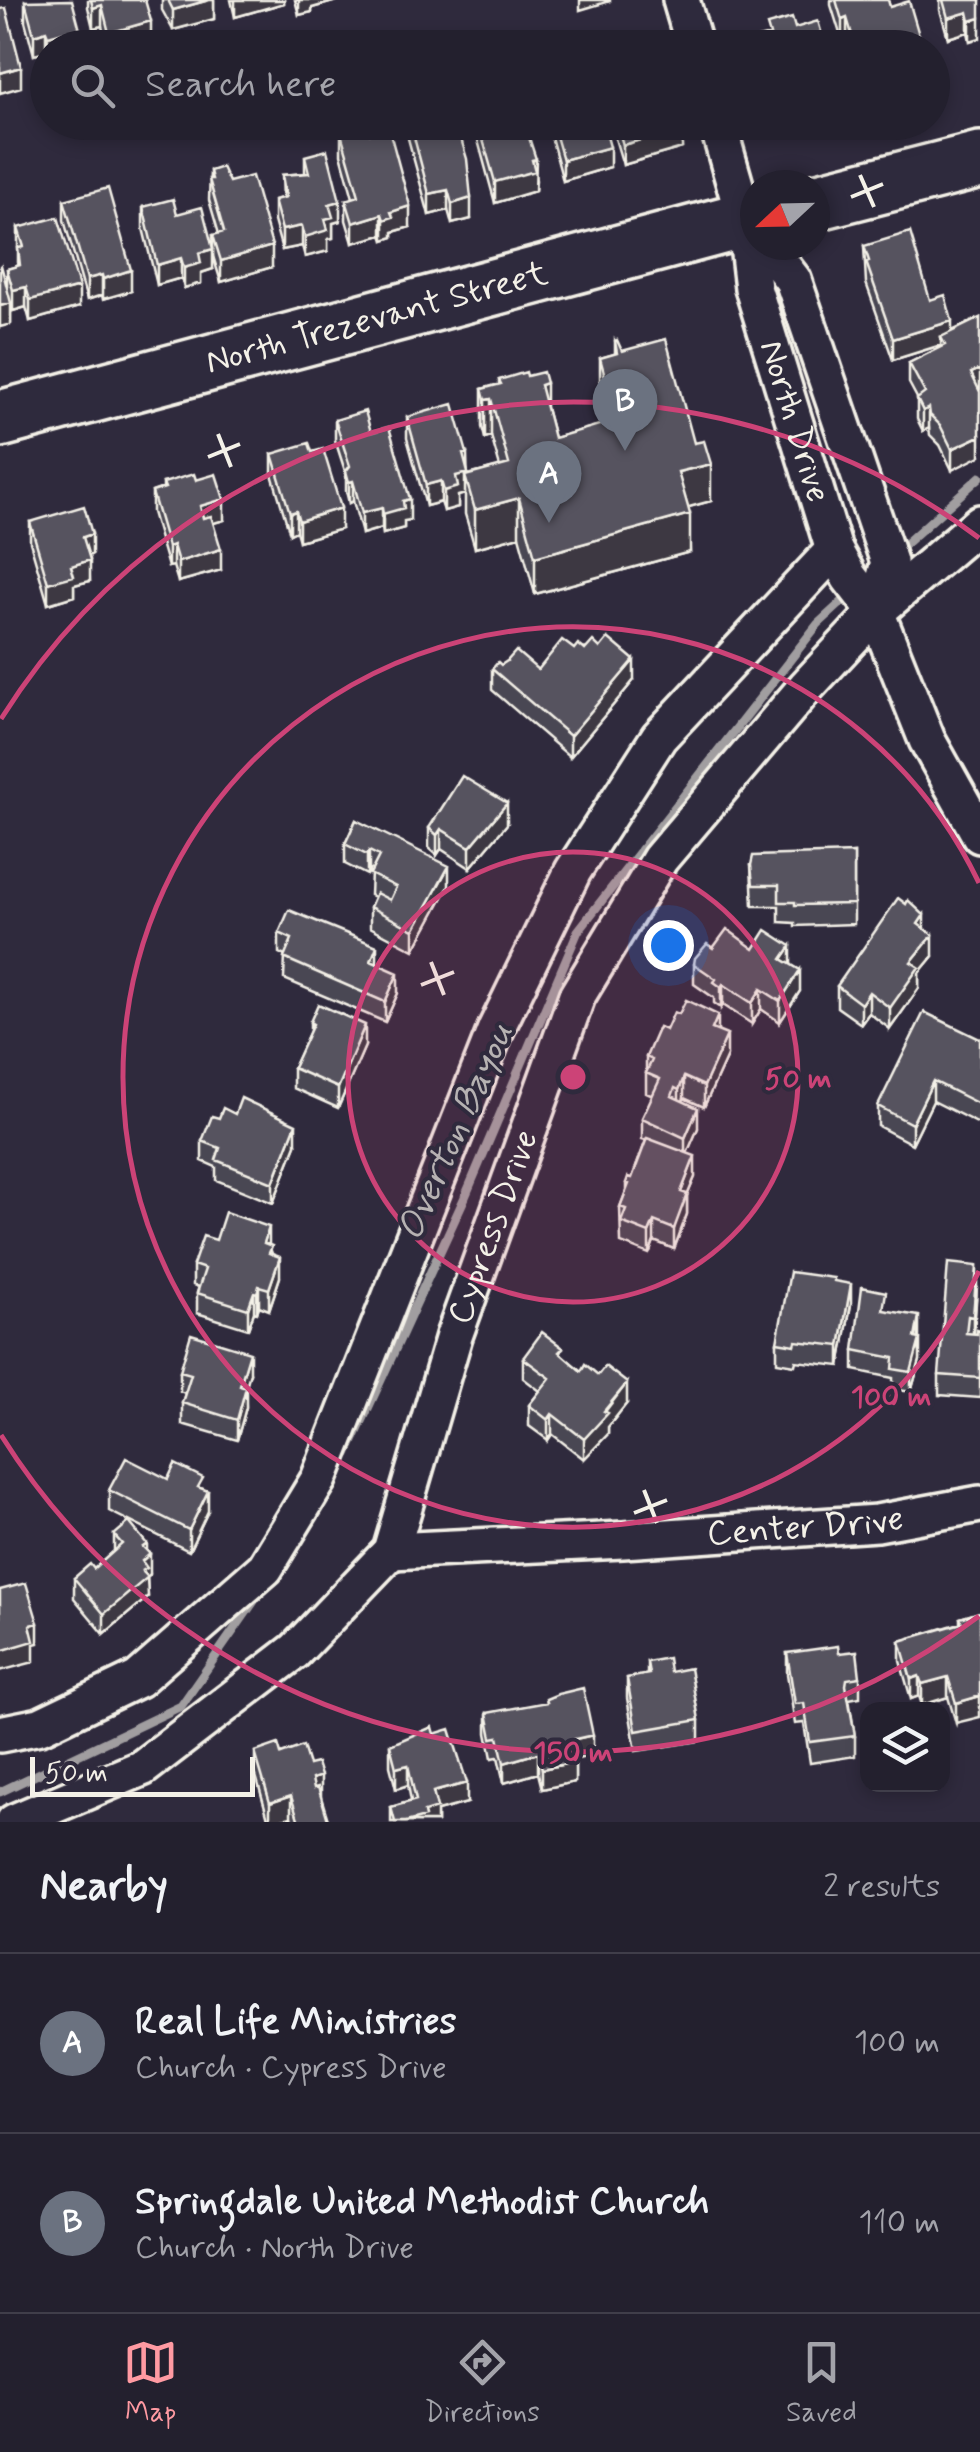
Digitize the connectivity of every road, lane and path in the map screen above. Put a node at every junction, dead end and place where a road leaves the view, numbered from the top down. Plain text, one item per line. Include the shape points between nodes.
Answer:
1 (681, 0) edge
2 (690, 30) edge
3 (723, 140) edge
4 (980, 160) edge
5 (740, 186) edge
6 (830, 198) edge
7 (740, 232) edge
8 (754, 260) edge
9 (778, 260) edge
10 (0, 419) edge
11 (980, 523) edge
12 (866, 578) junction
13 (980, 835) edge
14 (980, 1504) edge
15 (391, 1552) junction
16 (0, 1734) edge
17 (14, 1822) edge

1 - 2 street
3 - 5 street, North Drive
4 - 6 main road
7 - 10 main road, North Trezevant Street
8 - 12 street, North Drive via 753,288
9 - 12 street, North Drive via 793,280
11 - 12 street, Cypress Drive
12 - 13 street, North Drive via 928,740
12 - 15 street, Cypress Drive via 806,687 660,859 577,996 454,1336
12 - 16 street, Cypress Drive via 659,736 573,871 496,1030 319,1479 265,1568 138,1679 40,1726
14 - 15 street, Center Drive via 876,1522
15 - 17 street, Cypress Drive via 294,1651 142,1768

